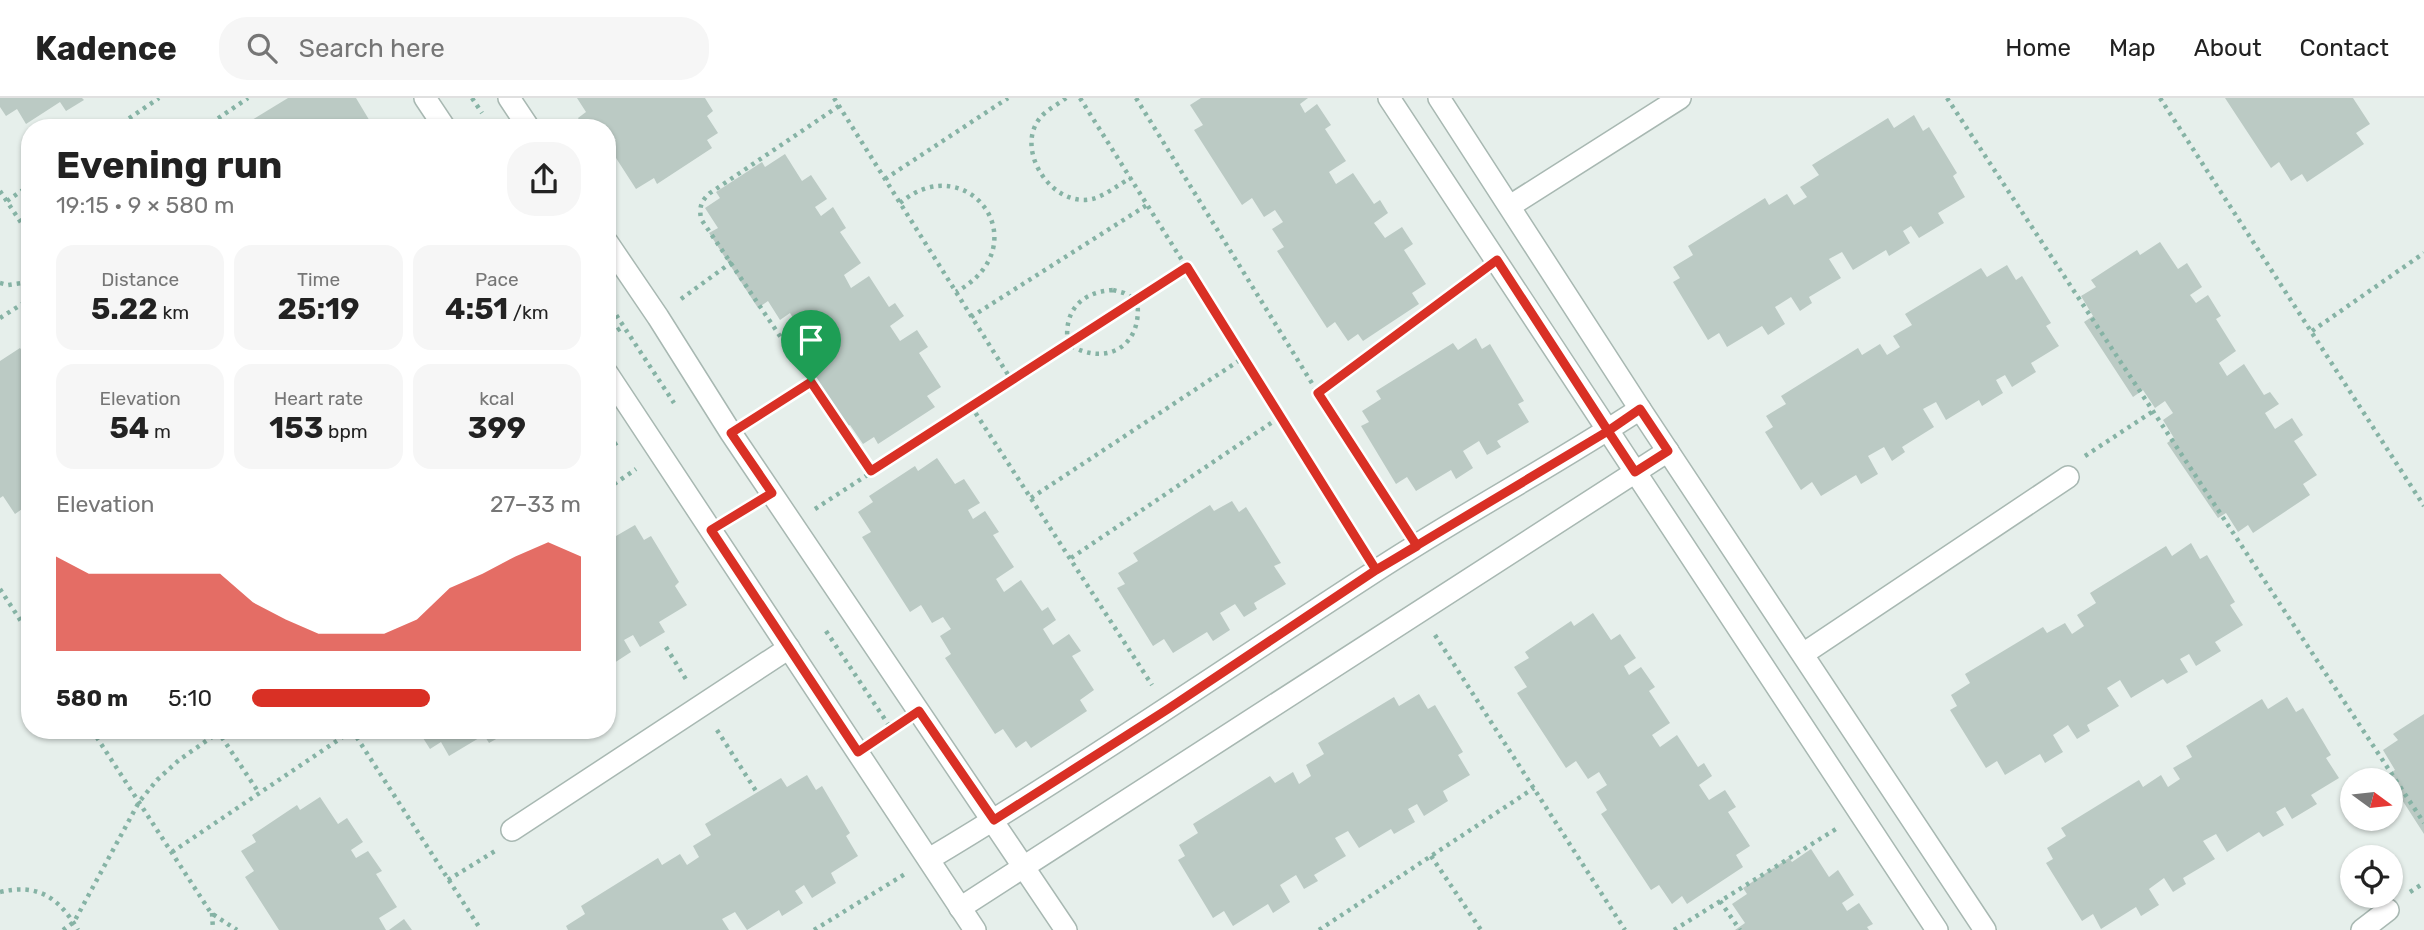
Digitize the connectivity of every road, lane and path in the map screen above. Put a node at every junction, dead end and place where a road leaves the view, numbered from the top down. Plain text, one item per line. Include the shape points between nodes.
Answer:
1 (159, 98) edge
2 (248, 98) edge
3 (425, 98) edge
4 (509, 98) edge
5 (834, 98) edge
6 (1008, 98) edge
7 (1066, 98) edge
8 (1080, 98) edge
9 (1136, 98) edge
10 (1389, 98) edge
11 (1439, 98) edge
12 (1680, 98) edge
13 (1947, 98) edge
14 (2160, 98) edge
15 (839, 106) junction
16 (128, 119) edge
17 (217, 119) edge
18 (439, 119) edge
19 (523, 119) edge
20 (1131, 178) junction
21 (885, 179) junction
22 (0, 191) edge
23 (21, 192) edge
24 (6, 201) junction
25 (900, 203) junction
26 (1147, 205) junction
27 (1510, 206) junction
28 (21, 223) edge
29 (2424, 253) edge
30 (616, 255) edge
31 (1497, 260) junction
32 (732, 262) junction
33 (1187, 267) junction
34 (0, 283) edge
35 (21, 283) edge
36 (956, 292) junction
37 (1137, 300) junction
38 (21, 305) edge
39 (658, 317) junction
40 (971, 317) junction
41 (0, 318) edge
42 (624, 326) dead end
43 (616, 331) edge
44 (2312, 331) junction
45 (1068, 344) junction
46 (1243, 358) junction
47 (1012, 381) junction
48 (811, 382) junction
49 (616, 387) edge
50 (1318, 393) junction
51 (971, 407) junction
52 (1640, 409) junction
53 (2155, 410) junction
54 (1280, 417) junction
55 (1608, 431) junction
56 (731, 433) junction
57 (1668, 451) junction
58 (871, 471) junction
59 (1635, 472) junction
60 (2065, 479) joint
61 (1031, 498) junction
62 (2424, 506) edge
63 (792, 524) junction
64 (1417, 546) junction
65 (1071, 558) junction
66 (1376, 570) junction
67 (0, 589) edge
68 (1420, 611) junction
69 (21, 621) edge
70 (789, 648) junction
71 (1802, 654) junction
72 (843, 656) dead end
73 (836, 661) dead end
74 (867, 693) dead end
75 (860, 698) dead end
76 (1168, 709) junction
77 (919, 711) junction
78 (98, 739) edge
79 (208, 739) edge
80 (224, 739) edge
81 (340, 739) edge
82 (359, 739) edge
83 (858, 752) junction
84 (1534, 788) junction
85 (259, 793) junction
86 (139, 802) junction
87 (1861, 814) junction
88 (994, 820) junction
89 (2424, 823) edge
90 (516, 828) joint
91 (172, 852) junction
92 (1430, 856) junction
93 (929, 859) junction
94 (1025, 866) junction
95 (448, 880) junction
96 (0, 892) edge
97 (1720, 901) junction
98 (960, 908) junction
99 (2388, 910) dead end
100 (211, 913) junction
101 (74, 922) junction
102 (1328, 923) junction
103 (63, 930) edge
104 (78, 930) edge
105 (214, 930) edge
106 (237, 930) edge
107 (481, 930) edge
108 (814, 930) edge
109 (975, 930) edge
110 (1066, 930) edge
111 (1318, 930) edge
112 (1332, 930) edge
113 (1481, 930) edge
114 (1625, 930) edge
115 (1674, 930) edge
116 (1740, 930) edge
117 (1937, 930) edge
118 (1984, 930) edge
119 (2362, 930) edge

1 - 16 path
2 - 17 path
3 - 18 street
4 - 19 street
5 - 15 path
6 - 21 path
7 - 20 path via 1040,118 1035,131 1032,146 1042,175 1063,194 1093,199
8 - 20 path
9 - 50 path
10 - 31 street
11 - 27 street
12 - 27 street
13 - 53 path
14 - 44 path
15 - 21 path
15 - 32 path via 703,200 701,219
20 - 26 path
21 - 25 path
22 - 24 path
23 - 24 path
24 - 28 path
25 - 36 path
25 - 36 path via 913,192 939,185 966,191 986,210 995,236 989,264
26 - 33 path
26 - 40 path
27 - 52 street
29 - 44 path
30 - 39 street
31 - 50 path
31 - 55 street
32 - 39 path
32 - 48 path
33 - 37 path
33 - 46 path
34 - 35 path
36 - 40 path
37 - 45 path
37 - 45 path via 1113,290 1091,294 1068,320
37 - 45 path via 1134,333 1114,352 1087,354
38 - 41 path
39 - 56 street
40 - 47 path
42 - 43 path
44 - 62 path
45 - 47 path
46 - 54 path
46 - 61 path
47 - 51 path
48 - 56 path
48 - 58 path
49 - 70 street
50 - 64 path
51 - 58 path
51 - 61 path
52 - 55 street
52 - 57 street
53 - 60 path via 2071,465
53 - 89 path
54 - 65 path
54 - 66 path
55 - 59 street
55 - 64 street
56 - 63 street
57 - 59 street
57 - 71 street
58 - 63 path
59 - 68 street
59 - 87 street
60 - 71 street
61 - 65 path
63 - 77 street
64 - 66 street
65 - 76 path
66 - 76 street
67 - 69 path
68 - 84 path
68 - 94 street
70 - 83 street
70 - 90 street
71 - 118 street
72 - 73 path
74 - 75 path
76 - 88 street
77 - 83 path
77 - 88 street
78 - 86 path
79 - 86 path via 178,760
80 - 85 path
81 - 85 path
82 - 95 path
83 - 93 street
84 - 92 path
84 - 114 path
85 - 91 path
86 - 91 path
86 - 101 path
87 - 97 path
87 - 117 street
88 - 93 street
88 - 94 street
90 - 95 path via 513,840
91 - 100 path
92 - 102 path
92 - 113 path
93 - 98 street
93 - 108 path
94 - 98 street
94 - 110 street
95 - 107 path
96 - 101 path via 35,891 54,899
97 - 115 path
97 - 116 path
98 - 109 street
99 - 119 street
100 - 105 path
100 - 106 path
101 - 103 path
101 - 104 path
102 - 111 path
102 - 112 path

